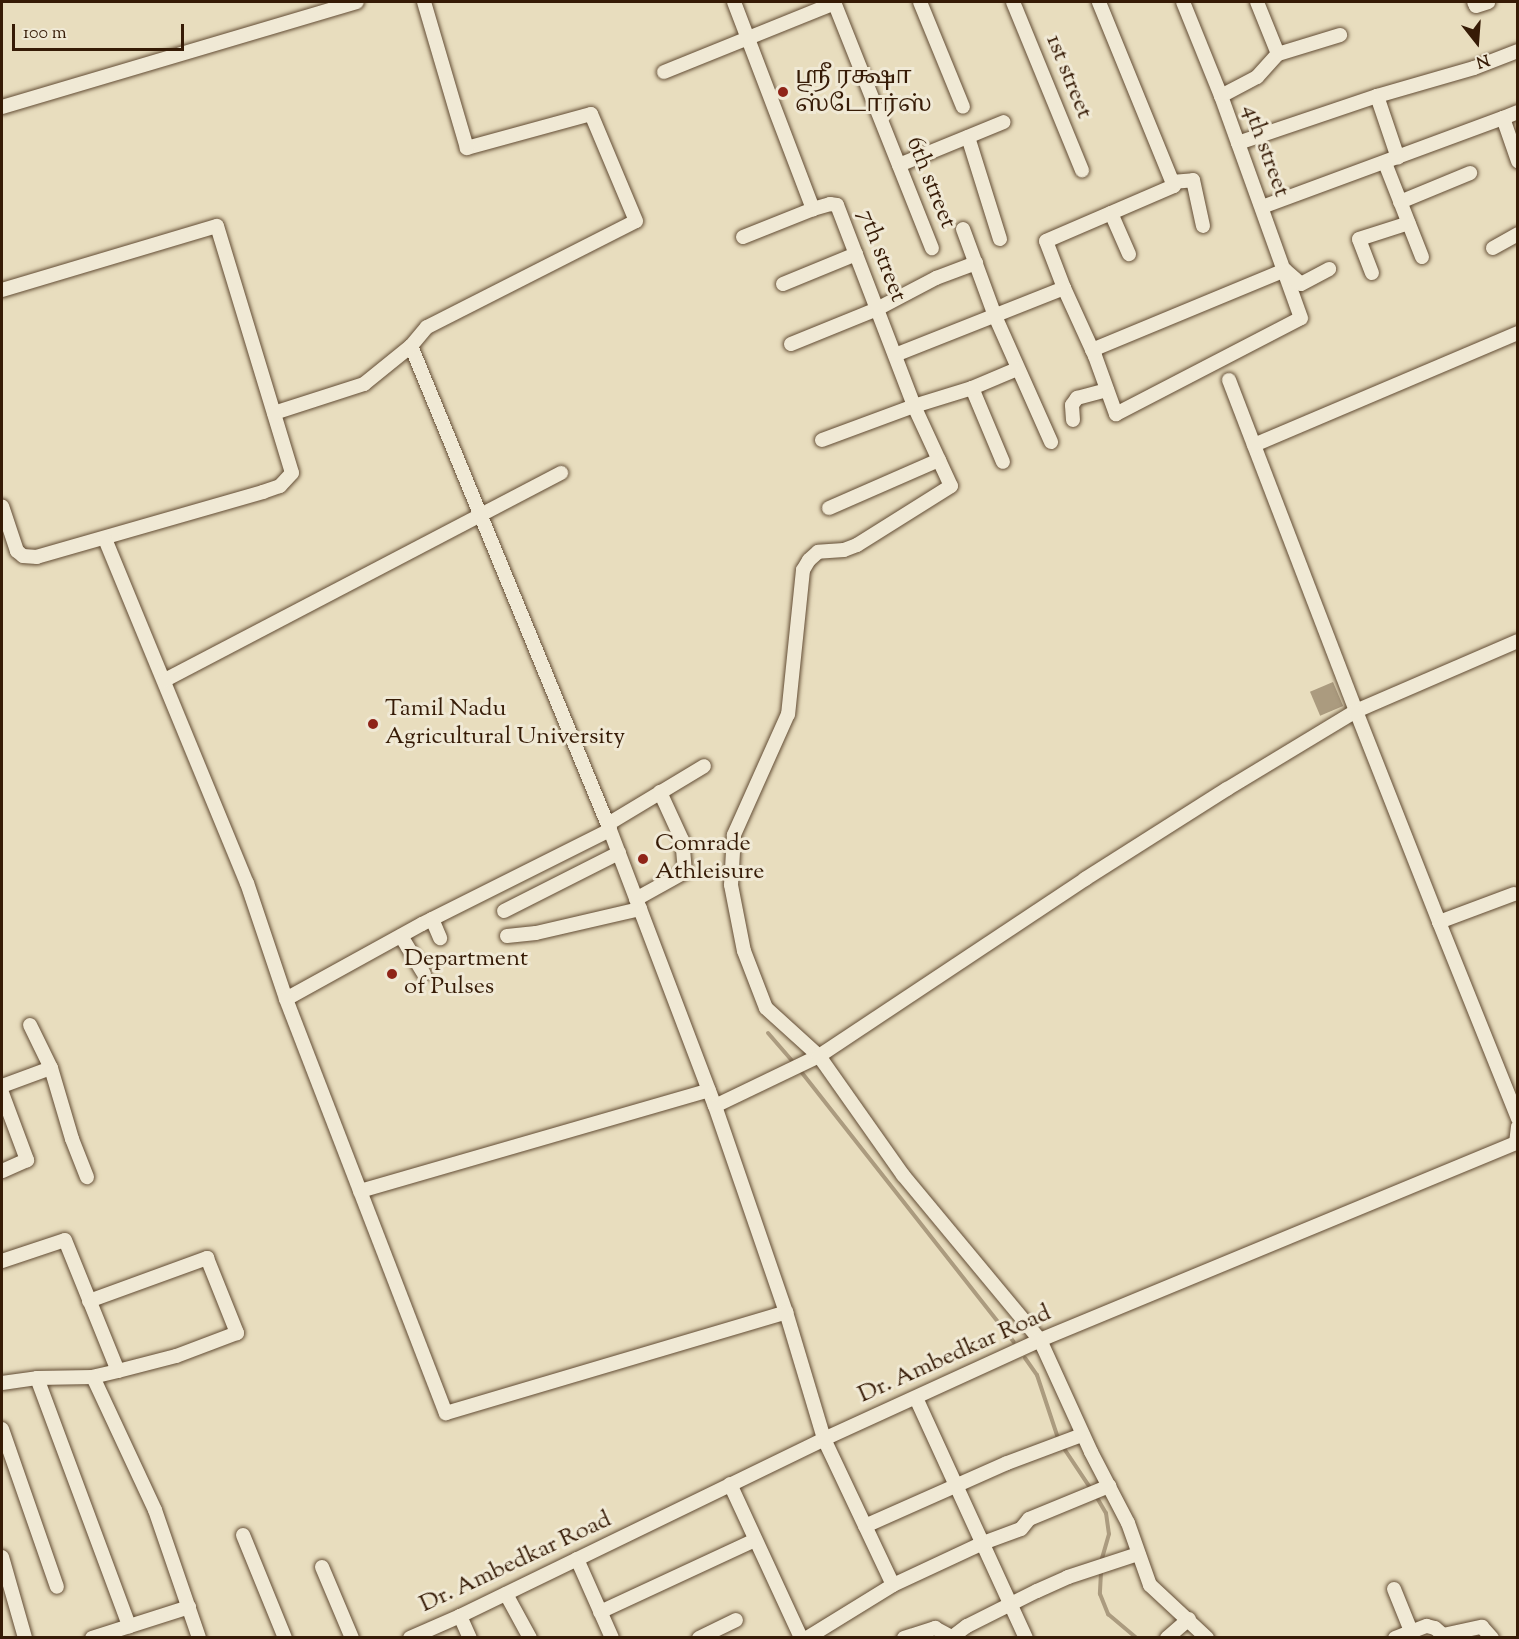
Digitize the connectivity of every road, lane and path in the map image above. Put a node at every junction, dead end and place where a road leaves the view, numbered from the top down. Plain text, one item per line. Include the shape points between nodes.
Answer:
1 (357, 2) edge
2 (424, 2) edge
3 (734, 2) edge
4 (835, 2) edge
5 (920, 2) edge
6 (1013, 2) edge
7 (1099, 2) edge
8 (1183, 2) edge
9 (1257, 2) edge
10 (1474, 2) edge
11 (1488, 2) edge
12 (1340, 35) dead end
13 (748, 38) junction
14 (1518, 51) edge
15 (1278, 54) junction
16 (664, 72) dead end
17 (1221, 96) junction
18 (1377, 96) junction
19 (2, 107) edge
20 (963, 107) dead end
21 (1518, 112) edge
22 (1503, 118) junction
23 (1004, 122) dead end
24 (968, 137) junction
25 (1238, 143) junction
26 (1398, 158) junction
27 (1518, 161) edge
28 (1385, 163) junction
29 (899, 165) junction
30 (1082, 170) dead end
31 (1470, 173) dead end
32 (1172, 182) junction
33 (1400, 202) junction
34 (1262, 207) junction
35 (813, 209) junction
36 (1111, 213) junction
37 (1409, 223) junction
38 (1203, 226) dead end
39 (963, 229) dead end
40 (1518, 234) edge
41 (743, 237) dead end
42 (999, 239) dead end
43 (932, 248) dead end
44 (1493, 248) dead end
45 (855, 254) junction
46 (1129, 254) dead end
47 (1422, 257) dead end
48 (976, 263) junction
49 (1329, 269) dead end
50 (1285, 270) junction
51 (1372, 273) dead end
52 (783, 284) dead end
53 (1064, 288) junction
54 (2, 290) edge
55 (877, 309) junction
56 (995, 316) junction
57 (1518, 333) edge
58 (791, 344) dead end
59 (411, 346) junction
60 (1092, 350) junction
61 (895, 355) junction
62 (1017, 369) junction
63 (1229, 380) dead end
64 (972, 388) junction
65 (1107, 390) junction
66 (914, 406) junction
67 (274, 413) junction
68 (1073, 420) dead end
69 (822, 440) dead end
70 (1051, 442) dead end
71 (1254, 445) junction
72 (939, 460) junction
73 (1003, 462) dead end
74 (561, 473) dead end
75 (2, 506) edge
76 (829, 508) dead end
77 (481, 514) junction
78 (105, 539) junction
79 (1518, 641) edge
80 (165, 680) junction
81 (1356, 711) junction
82 (704, 766) dead end
83 (660, 792) junction
84 (609, 827) junction
85 (619, 854) junction
86 (1514, 894) dead end
87 (638, 904) junction
88 (504, 911) dead end
89 (432, 919) junction
90 (1439, 922) junction
91 (401, 936) junction
92 (507, 936) dead end
93 (440, 938) dead end
94 (424, 974) dead end
95 (286, 999) junction
96 (30, 1025) dead end
97 (819, 1056) junction
98 (51, 1068) junction
99 (2, 1086) edge
100 (708, 1090) junction
101 (2, 1093) edge
102 (715, 1106) junction
103 (1518, 1119) edge
104 (1518, 1127) edge
105 (2, 1171) edge
106 (87, 1177) dead end
107 (360, 1191) junction
108 (2, 1261) edge
109 (89, 1301) junction
110 (786, 1312) junction
111 (1040, 1340) junction
112 (118, 1371) junction
113 (93, 1377) junction
114 (37, 1378) junction
115 (2, 1383) edge
116 (916, 1398) junction
117 (2, 1429) edge
118 (1082, 1435) junction
119 (824, 1439) junction
120 (730, 1484) junction
121 (957, 1485) junction
122 (1109, 1486) junction
123 (865, 1526) junction
124 (243, 1535) dead end
125 (755, 1540) junction
126 (983, 1543) junction
127 (1138, 1554) junction
128 (2, 1557) edge
129 (577, 1560) junction
130 (322, 1568) dead end
131 (893, 1585) junction
132 (57, 1587) dead end
133 (1394, 1589) dead end
134 (506, 1594) junction
135 (1012, 1605) junction
136 (189, 1607) junction
137 (600, 1612) junction
138 (460, 1616) junction
139 (1189, 1619) junction
140 (736, 1620) dead end
141 (129, 1626) junction
142 (1411, 1631) junction
143 (951, 1637) edge
144 (25, 1638) edge
145 (92, 1638) edge
146 (199, 1638) edge
147 (285, 1638) edge
148 (352, 1638) edge
149 (410, 1638) edge
150 (470, 1638) edge
151 (530, 1638) edge
152 (612, 1638) edge
153 (699, 1638) edge
154 (801, 1638) edge
155 (807, 1638) edge
156 (904, 1638) edge
157 (1026, 1638) edge
158 (1167, 1638) edge
159 (1208, 1638) edge
160 (1395, 1638) edge
161 (1492, 1638) edge

1 - 19 street
2 - 59 street via 467,148 591,114 636,221 427,327
3 - 13 street
4 - 13 street
4 - 29 street, 6th street
5 - 20 street
6 - 30 street, 1st street
7 - 32 street
8 - 17 street, 4th street
9 - 15 street
10 - 11 street via 1476,6
12 - 15 street
13 - 16 street
13 - 35 street
14 - 18 street
15 - 17 street via 1257,77
17 - 25 street, 4th street
18 - 25 street
18 - 26 street
21 - 22 street
22 - 26 street
22 - 27 street
23 - 24 street
24 - 29 street
24 - 42 street
25 - 34 street, 4th street
26 - 28 street
28 - 33 street
28 - 34 street
29 - 43 street, 6th street
31 - 33 street
32 - 36 street via 1173,186
32 - 38 street via 1193,180
33 - 37 street
34 - 50 street, 4th street
35 - 41 street
35 - 45 street, 7th street via 837,205
36 - 46 street
36 - 53 street via 1046,241
37 - 47 street
37 - 51 street via 1359,239
39 - 48 street
40 - 44 street
45 - 52 street
45 - 55 street, 7th street
48 - 55 street via 936,278
48 - 56 street
49 - 50 street via 1301,284
50 - 60 street
50 - 65 street, 4th street via 1301,318 1116,414
53 - 56 street
53 - 60 street
54 - 67 street via 217,226
55 - 58 street
55 - 61 street, 7th street
56 - 61 street
56 - 62 street
57 - 71 street
59 - 67 street via 364,384
59 - 77 street
60 - 65 street
61 - 66 street, 7th street
62 - 64 street
62 - 70 street
63 - 71 street
64 - 66 street
64 - 73 street
65 - 68 street via 1077,398 1072,405
66 - 69 street
66 - 72 street, 7th street
67 - 78 street via 292,473 288,481
71 - 81 street
72 - 76 street
72 - 97 street, 7th street via 951,486 857,544 844,550 818,552 803,570 788,714 734,835 731,885 744,951 765,1008
74 - 77 street
75 - 78 street via 15,546 23,556 36,557
77 - 80 street
77 - 84 street
78 - 80 street
79 - 81 street
80 - 95 street via 247,883
81 - 90 street
81 - 97 street via 1085,879
82 - 83 street
83 - 84 street
83 - 87 street via 682,840 685,872
84 - 85 street
84 - 89 street
85 - 87 street
85 - 88 street
86 - 90 street
87 - 92 street via 536,933
87 - 100 street
89 - 91 street
89 - 93 street
90 - 103 street
91 - 94 street
91 - 95 street
95 - 107 street
96 - 98 street
97 - 102 street
97 - 111 street via 903,1175
98 - 99 street
98 - 106 street
100 - 102 street
100 - 107 street
101 - 105 street via 27,1160
102 - 110 street
104 - 111 street, Dr. Ambedkar Road via 1516,1143
107 - 110 street via 446,1413
108 - 109 street via 65,1240
109 - 112 street
109 - 112 street via 207,1258 237,1333 176,1356
110 - 119 street
111 - 116 street, Dr. Ambedkar Road
111 - 118 street
112 - 113 street
113 - 114 street
113 - 136 street via 155,1510
114 - 115 street
114 - 141 street
116 - 119 street, Dr. Ambedkar Road
116 - 121 street
117 - 132 street
118 - 121 street
118 - 122 street
119 - 120 street, Dr. Ambedkar Road
119 - 123 street
120 - 125 street
120 - 129 street, Dr. Ambedkar Road
121 - 123 street
121 - 126 street
122 - 126 street
122 - 127 street
123 - 131 street
124 - 147 street
125 - 137 street
125 - 154 street
126 - 131 street
126 - 135 street
127 - 135 street via 1068,1576
127 - 139 street via 1150,1585
128 - 144 street
129 - 134 street, Dr. Ambedkar Road
129 - 137 street
130 - 148 street
131 - 155 street
133 - 142 street
134 - 138 street, Dr. Ambedkar Road
134 - 151 street
135 - 143 street
135 - 157 street
136 - 141 street
136 - 146 street
137 - 152 street
138 - 149 street, Dr. Ambedkar Road
138 - 150 street
139 - 158 street
139 - 159 street
140 - 153 street
141 - 145 street
142 - 160 street
142 - 161 street via 1427,1626 1443,1635 1454,1635 1482,1627
143 - 156 street via 935,1628

